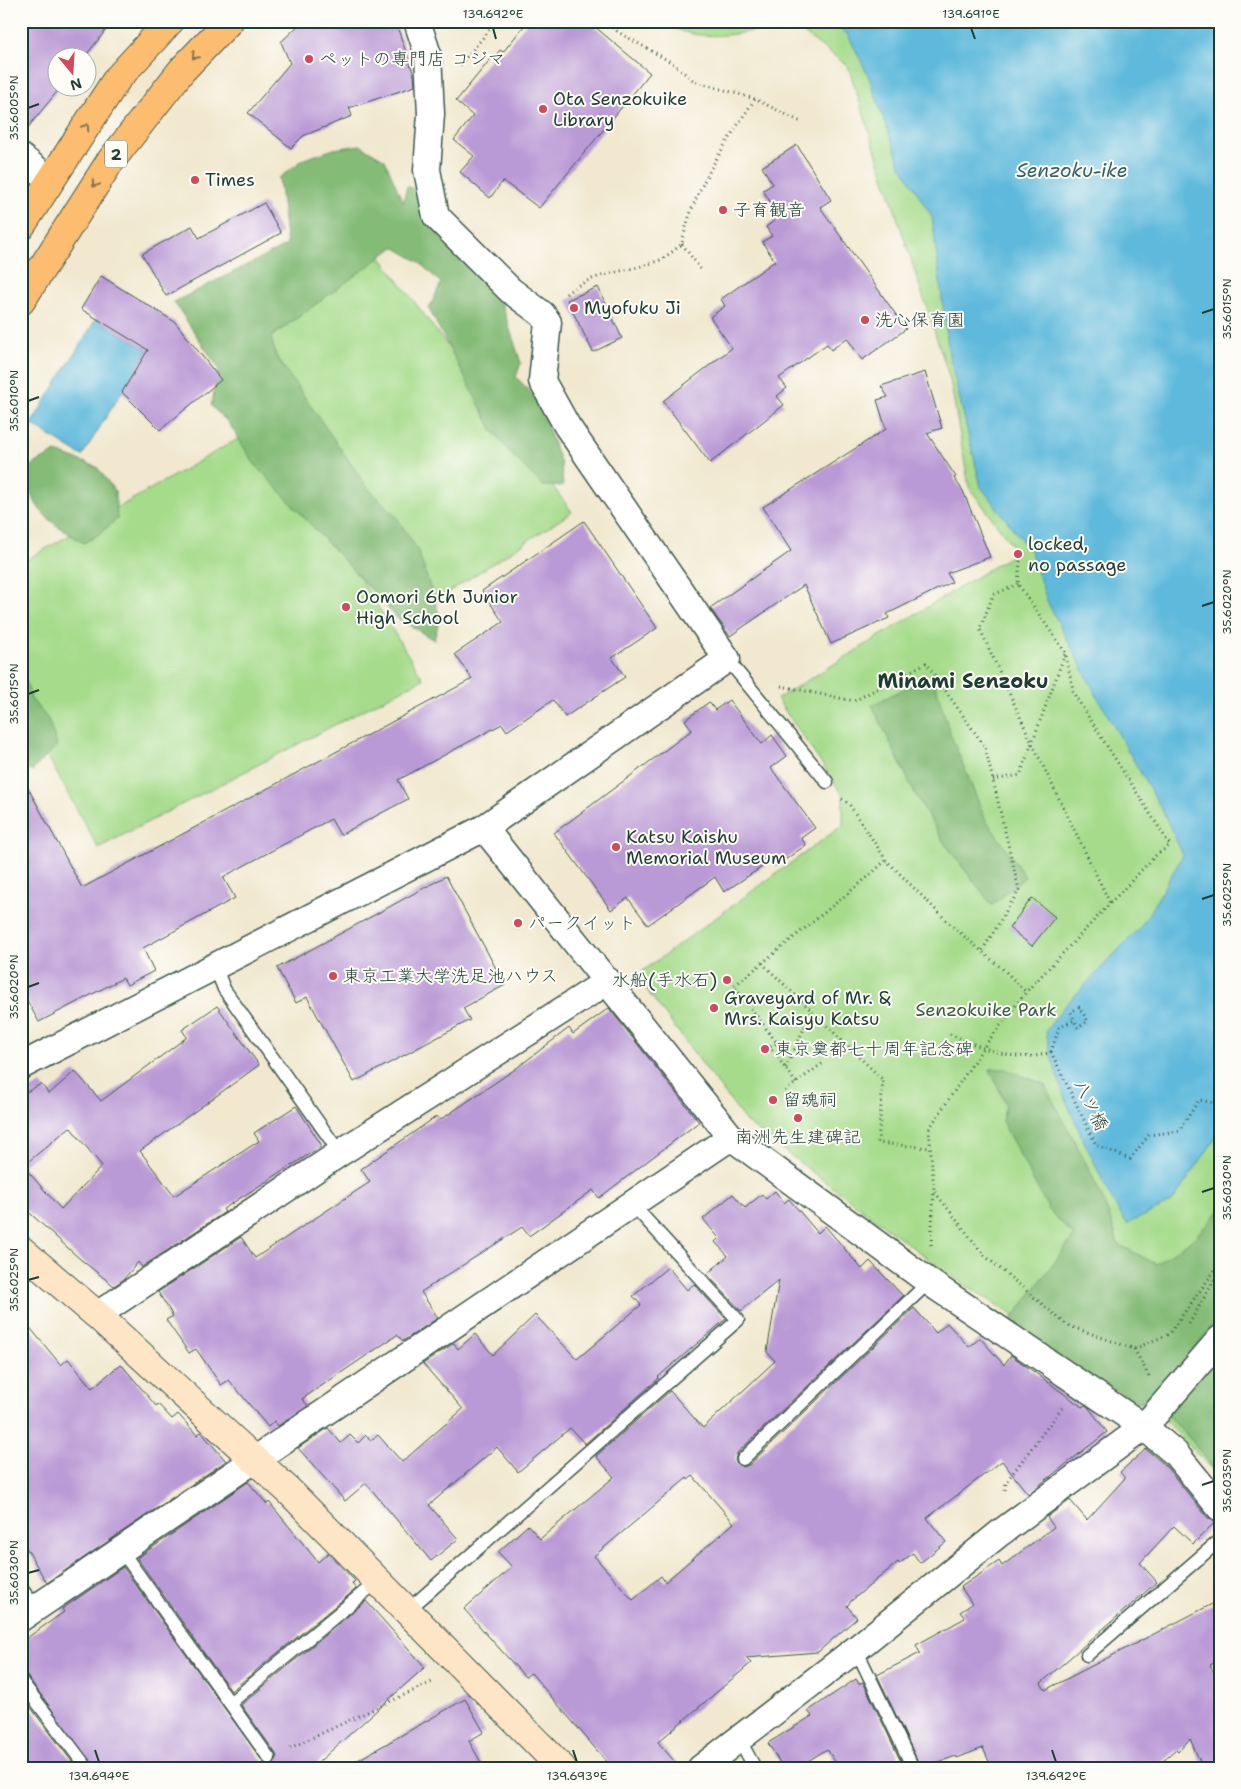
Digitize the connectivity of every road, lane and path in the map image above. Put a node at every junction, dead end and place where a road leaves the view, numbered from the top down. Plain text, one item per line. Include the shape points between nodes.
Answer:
1 (170, 21) edge
2 (229, 21) edge
3 (417, 21) edge
4 (605, 21) edge
5 (755, 99) junction
6 (801, 122) dead end
7 (21, 157) edge
8 (50, 180) junction
9 (21, 226) edge
10 (682, 244) junction
11 (702, 270) dead end
12 (21, 301) edge
13 (542, 314) junction
14 (1020, 561) dead end
15 (1018, 584) junction
16 (1065, 652) junction
17 (735, 669) junction
18 (1032, 743) junction
19 (993, 780) junction
20 (827, 782) joint
21 (484, 828) junction
22 (886, 860) junction
23 (1110, 903) junction
24 (982, 951) junction
25 (762, 963) junction
26 (215, 966) junction
27 (608, 981) junction
28 (1026, 992) junction
29 (812, 1011) junction
30 (1074, 1020) junction
31 (950, 1034) dead end
32 (982, 1048) junction
33 (1051, 1052) junction
34 (823, 1063) dead end
35 (21, 1066) edge
36 (786, 1068) junction
37 (796, 1083) junction
38 (785, 1091) dead end
39 (1220, 1104) edge
40 (731, 1137) junction
41 (931, 1148) junction
42 (340, 1153) junction
43 (934, 1190) junction
44 (632, 1204) junction
45 (21, 1250) edge
46 (1220, 1263) edge
47 (929, 1282) junction
48 (97, 1315) junction
49 (1220, 1339) edge
50 (1134, 1349) junction
51 (1150, 1379) dead end
52 (1088, 1387) junction
53 (1144, 1427) junction
54 (743, 1459) dead end
55 (255, 1460) junction
56 (1220, 1508) edge
57 (1000, 1533) junction
58 (1220, 1540) edge
59 (121, 1550) junction
60 (379, 1580) junction
61 (26, 1605) edge
62 (408, 1610) junction
63 (856, 1649) junction
64 (1088, 1655) dead end
65 (464, 1667) junction
66 (21, 1682) edge
67 (230, 1703) junction
68 (739, 1739) junction
69 (269, 1758) joint
70 (87, 1768) edge
71 (562, 1768) edge
72 (701, 1768) edge
73 (755, 1768) edge
74 (913, 1768) edge

8 -> 1 main road, 2 via 117,79
2 -> 12 main road, 2 via 182,70 109,163
3 - 13 street via 428,55 431,114 428,170 436,216 510,290
4 - 5 path via 671,62 694,81
5 - 6 path
5 - 10 path via 702,184
7 - 8 street
8 - 9 main road, 2
10 - 11 path
10 - 13 path via 661,259 578,284
13 - 17 street via 548,322 542,381 567,426
14 - 15 path
15 - 16 path
15 - 18 path via 993,595 980,629
16 - 18 path
16 - 23 path via 1074,694 1170,845 1155,856
17 - 19 path via 854,701 926,663 985,747
17 - 20 lane
17 - 21 street
18 - 19 path via 1020,775
18 - 23 path
19 - 24 path via 1019,890
20 - 22 path via 832,791 849,804
21 - 26 street
21 - 27 street
22 - 24 path
22 - 25 path
23 - 28 path
24 - 28 path
25 - 29 path
25 - 36 path via 734,986 777,1043 770,1047
26 - 35 street
26 - 42 lane via 224,989
27 - 40 street
27 - 42 street
28 - 32 path
29 - 36 path
29 - 41 path via 883,1080 878,1144
30 - 30 path via 1078,1028 1088,1021 1079,1007 1070,1012
30 - 33 path via 1059,1028
31 - 32 path
32 - 33 path via 1004,1055 1039,1057
32 - 41 path via 930,1129
33 - 39 path, 八ツ橋 via 1096,1146 1130,1159 1149,1135 1179,1131 1199,1100
34 - 37 path
36 - 37 path
37 - 38 path
40 - 44 street
40 - 47 street
41 - 43 path
42 - 48 street
43 - 47 path
43 - 50 path via 984,1254 1067,1325
44 - 55 street
44 - 62 lane via 738,1320
45 - 48 street
46 - 50 path via 1169,1334
47 - 52 street
47 - 54 lane
48 - 55 street
49 - 53 street
50 - 51 path
52 - 53 street
52 - 57 path via 1068,1401 1006,1482
53 - 56 street via 1175,1453
53 - 57 street
55 - 59 street
55 - 60 street
57 - 63 street
58 - 64 lane
59 - 61 street
59 - 67 lane
60 - 62 street
60 - 67 lane
62 - 65 street
63 - 68 street
63 - 74 lane
65 - 69 path
65 - 71 street
66 - 70 lane
67 - 69 lane
68 - 72 street
68 - 73 lane

